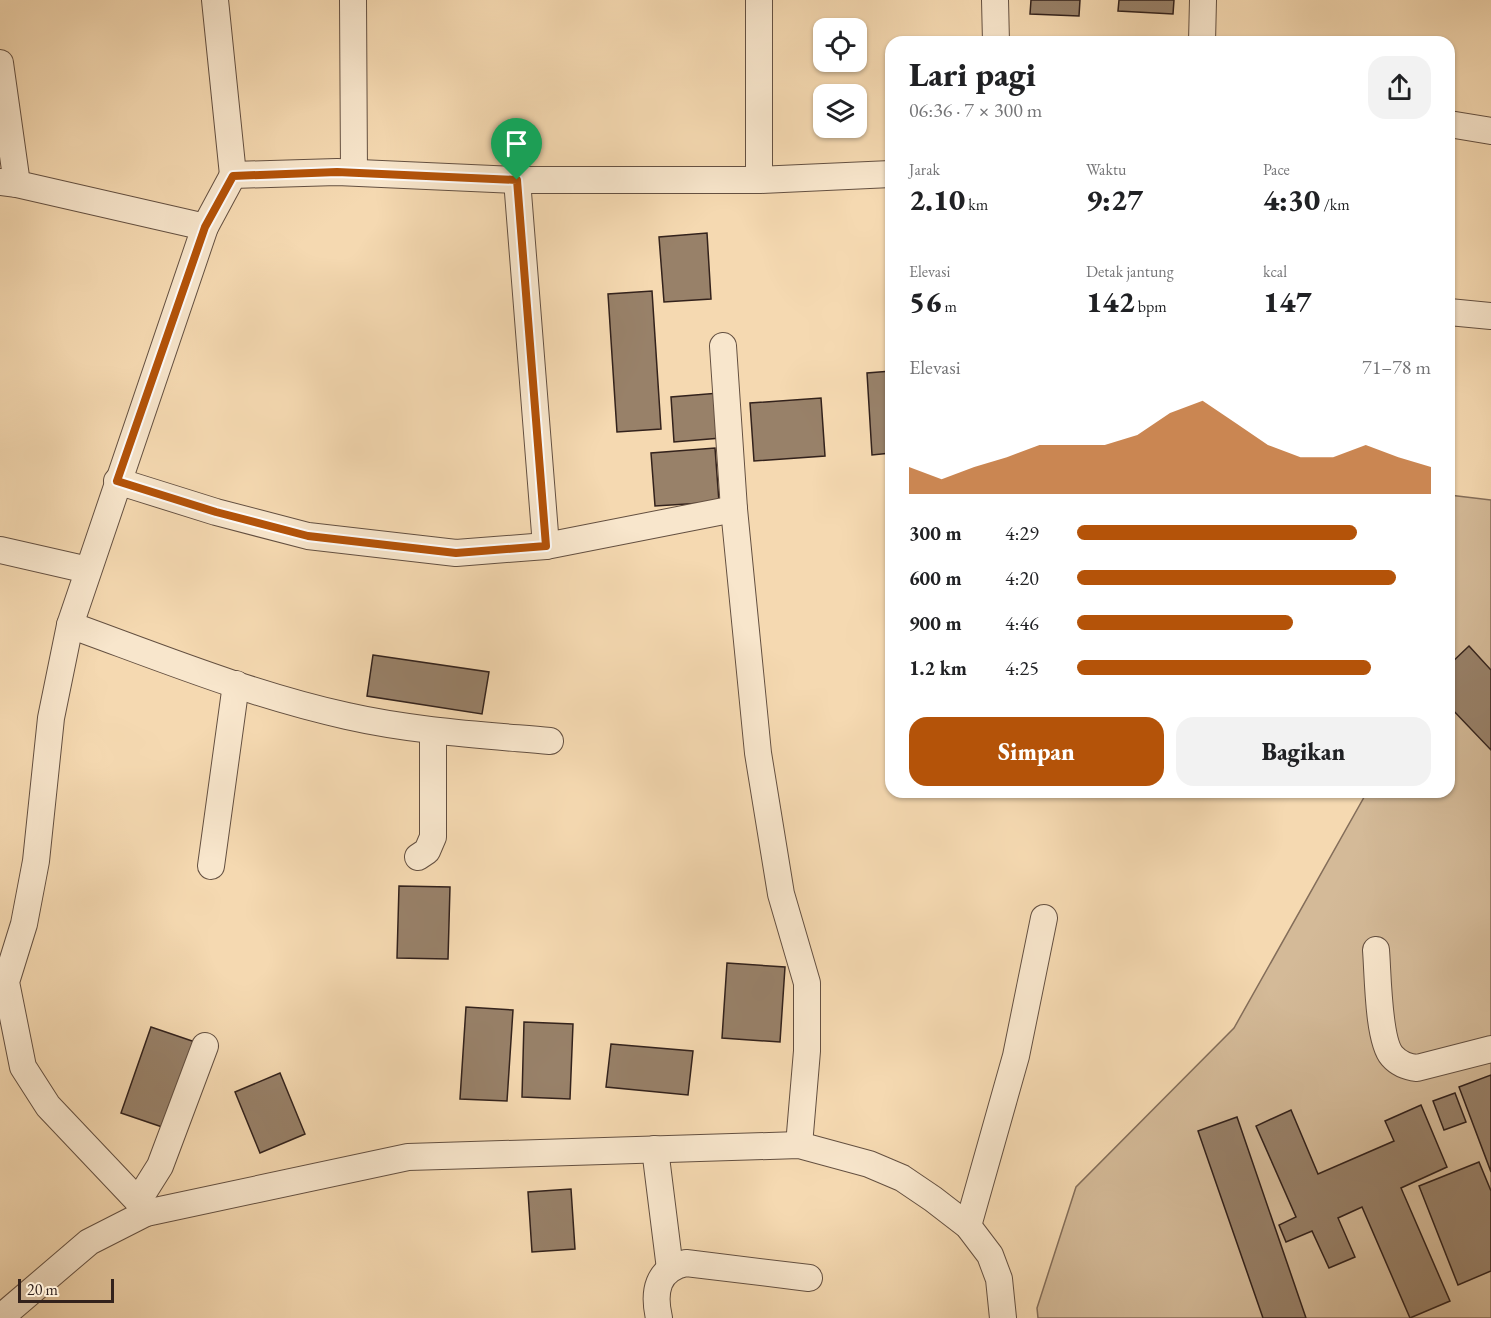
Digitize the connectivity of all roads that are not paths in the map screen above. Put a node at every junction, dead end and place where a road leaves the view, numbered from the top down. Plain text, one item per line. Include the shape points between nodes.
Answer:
1 (215, 0) edge
2 (353, 0) edge
3 (759, 0) edge
4 (995, 0) edge
5 (1203, 0) edge
6 (996, 36) edge
7 (1203, 36) edge
8 (0, 63) edge
9 (1455, 125) edge
10 (1491, 131) edge
11 (354, 172) junction
12 (885, 174) edge
13 (233, 176) junction
14 (517, 180) junction
15 (759, 180) junction
16 (8, 183) edge
17 (205, 227) junction
18 (1455, 313) edge
19 (1491, 316) edge
20 (723, 346) dead end
21 (117, 481) junction
22 (734, 509) junction
23 (546, 546) junction
24 (0, 550) edge
25 (88, 570) junction
26 (70, 625) junction
27 (236, 684) junction
28 (433, 731) junction
29 (550, 741) dead end
30 (418, 857) dead end
31 (211, 866) dead end
32 (1044, 918) dead end
33 (1376, 950) dead end
34 (3, 981) edge
35 (205, 1046) dead end
36 (1491, 1049) edge
37 (800, 1146) junction
38 (654, 1149) junction
39 (142, 1207) junction
40 (968, 1226) junction
41 (669, 1269) junction
42 (809, 1278) dead end
43 (0, 1318) edge
44 (659, 1318) edge
45 (1003, 1318) edge

1 - 13 street
2 - 11 street
3 - 15 street
4 - 6 street
5 - 7 street
8 - 16 street
9 - 10 street
11 - 13 street
11 - 14 street
12 - 15 street
13 - 17 street
14 - 15 street
14 - 23 street
16 - 17 street
17 - 21 street
18 - 19 street
20 - 22 street
21 - 23 street via 308,536 456,553
21 - 25 street
22 - 23 street
22 - 37 street via 758,753 781,894 807,983
24 - 25 street
25 - 26 street
26 - 27 street
26 - 34 street via 51,718 36,861 24,924
27 - 28 street via 347,716
27 - 31 street
28 - 29 street
28 - 30 street via 433,837 427,851
32 - 40 street via 1016,1056
33 - 36 street via 1384,1042 1396,1061 1417,1068
34 - 39 street via 23,1067 48,1106
35 - 39 street
37 - 38 street
37 - 40 street via 868,1164 902,1178
38 - 39 street via 408,1157
38 - 41 street
39 - 43 street via 89,1242
40 - 45 street via 990,1255 999,1279
41 - 42 street via 686,1263
41 - 44 street via 658,1282

